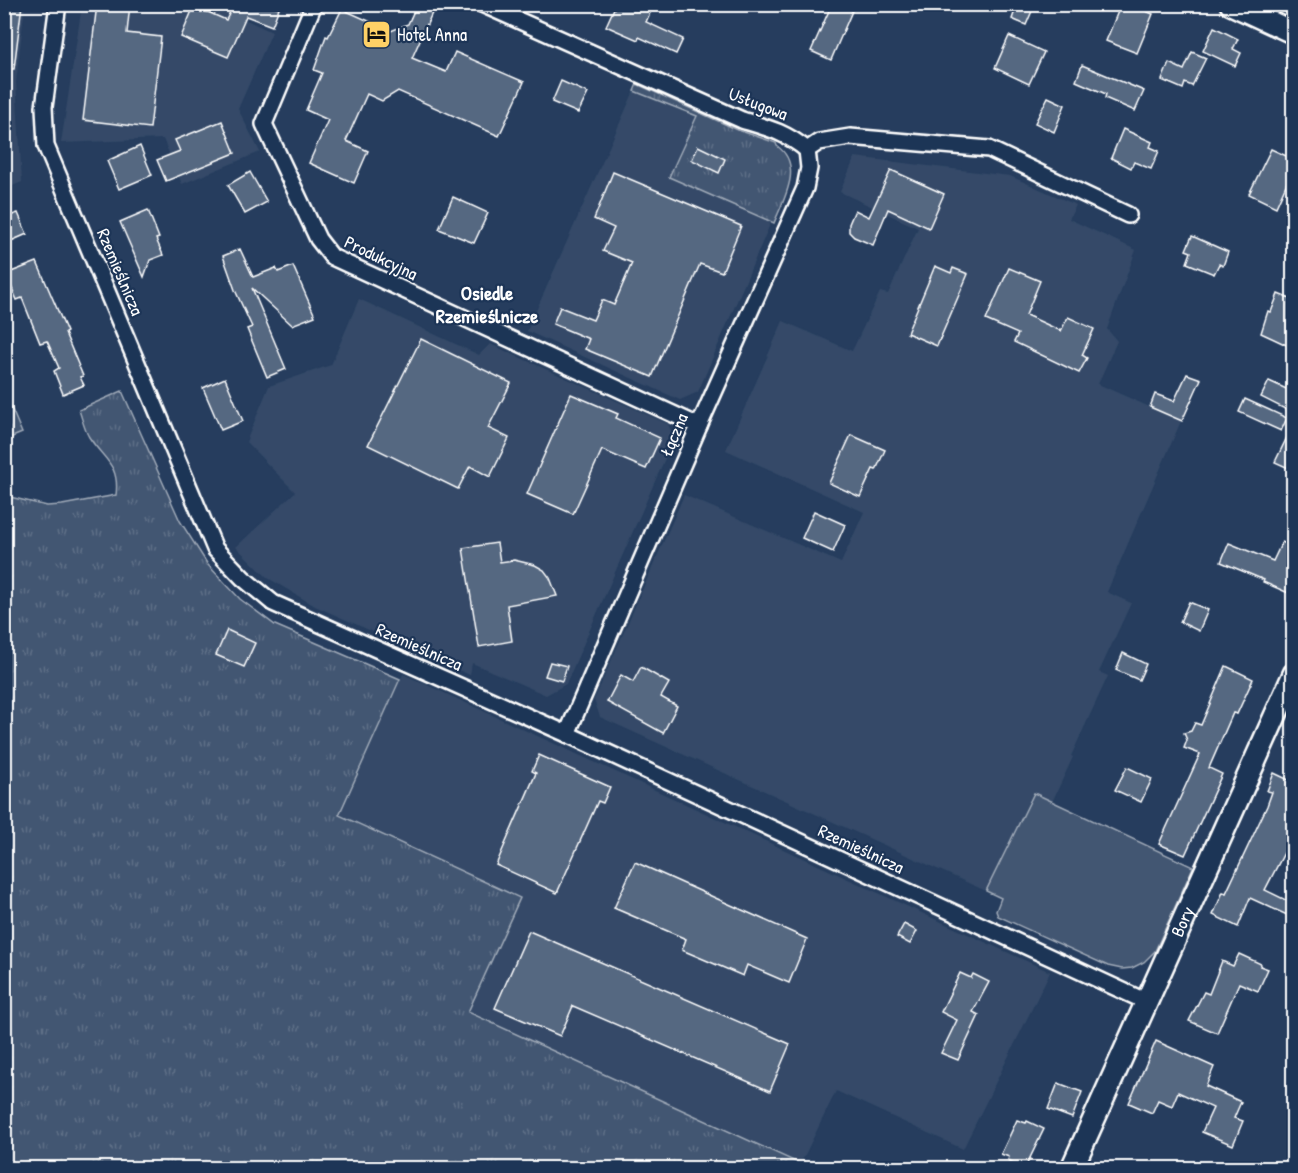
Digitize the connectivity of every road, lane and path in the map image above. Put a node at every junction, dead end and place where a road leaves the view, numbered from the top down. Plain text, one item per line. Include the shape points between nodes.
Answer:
1 (58, 4) edge
2 (314, 4) edge
3 (482, 4) edge
4 (1231, 4) edge
5 (1293, 33) edge
6 (807, 150) junction
7 (1128, 215) dead end
8 (699, 426) junction
9 (1293, 674) edge
10 (567, 734) junction
11 (1147, 1002) junction
12 (1072, 1168) edge

1 - 10 street, Rzemieślnicza via 44,107 46,146 215,549 273,603
2 - 8 street, Produkcyjna via 264,124 318,239 332,257
3 - 6 street, Usługowa via 742,120 777,130
4 - 5 street
6 - 7 street via 819,142 850,137 989,149
6 - 8 street, Łączna via 805,188
8 - 10 street, Łączna
9 - 11 street, Bory
10 - 11 street, Rzemieślnicza
11 - 12 street, Bory

